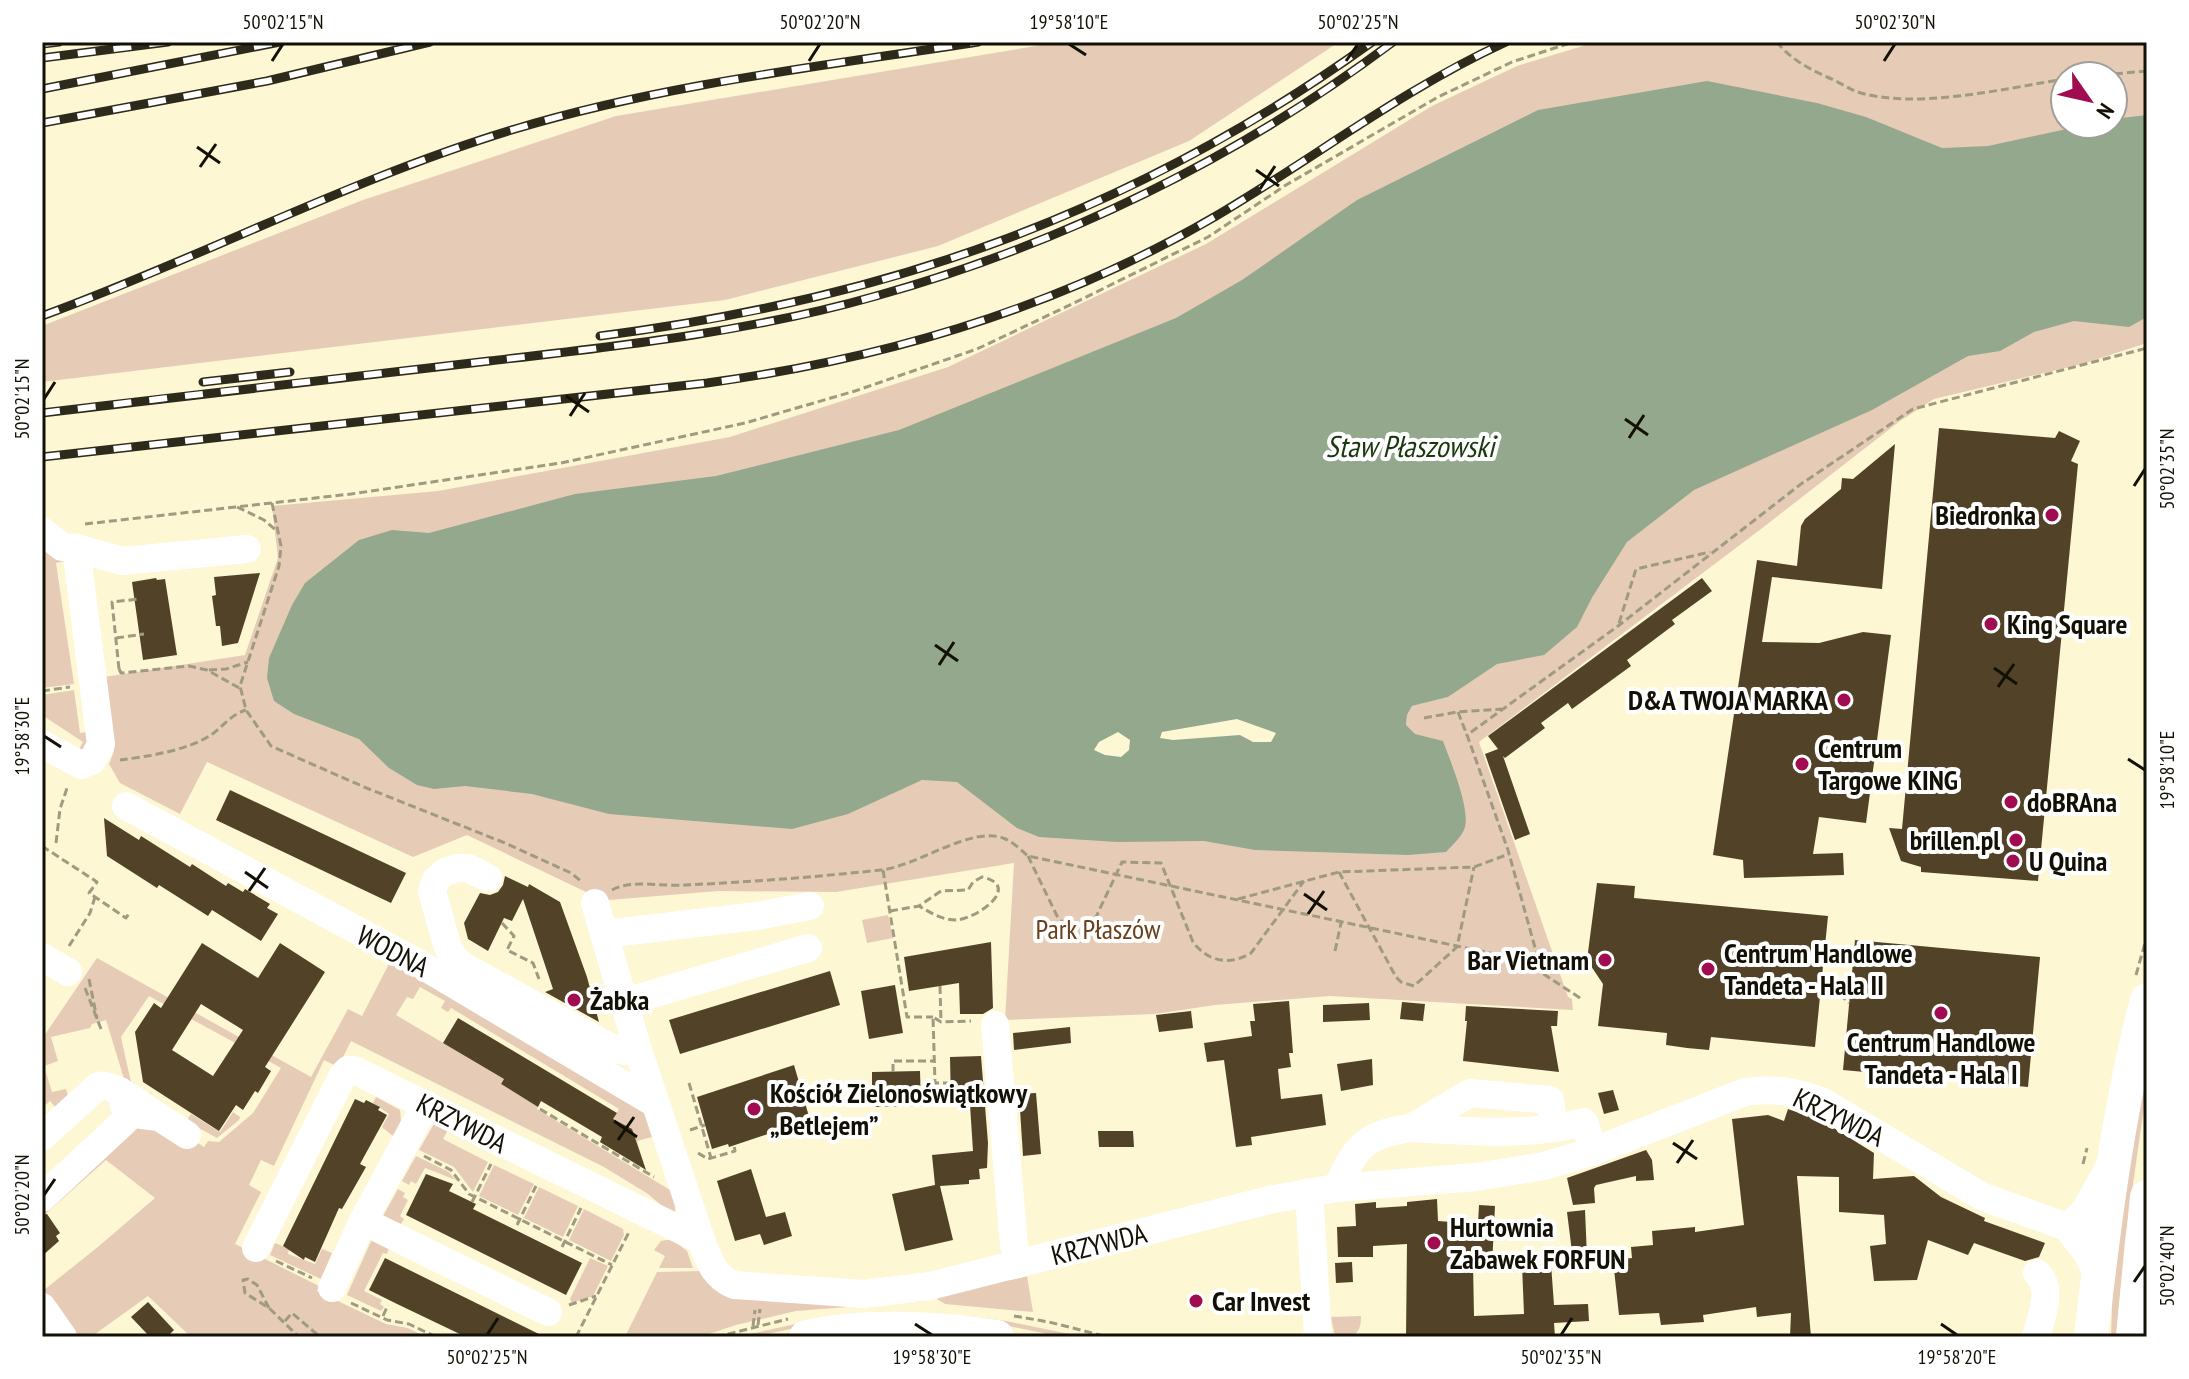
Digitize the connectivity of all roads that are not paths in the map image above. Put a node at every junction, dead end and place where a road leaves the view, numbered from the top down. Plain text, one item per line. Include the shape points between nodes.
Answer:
1 (42, 531) edge
2 (74, 537) junction
3 (247, 549) dead end
4 (42, 744) edge
5 (126, 806) dead end
6 (488, 878) dead end
7 (595, 903) road end
8 (810, 906) dead end
9 (604, 934) junction
10 (808, 948) dead end
11 (42, 957) edge
12 (68, 972) road end
13 (2147, 1000) edge
14 (625, 1002) junction
15 (995, 1025) dead end
16 (638, 1050) junction
17 (426, 1104) junction
18 (656, 1104) junction
19 (124, 1105) junction
20 (1411, 1128) junction
21 (1554, 1128) junction
22 (187, 1135) dead end
23 (42, 1137) edge
24 (2117, 1149) junction
25 (1594, 1151) junction
26 (1337, 1188) junction
27 (1309, 1192) junction
28 (44, 1193) edge
29 (2147, 1197) edge
30 (363, 1221) junction
31 (2067, 1227) junction
32 (701, 1240) junction
33 (256, 1248) road end
34 (1018, 1264) junction
35 (2037, 1273) dead end
36 (2098, 1276) junction
37 (328, 1286) road end
38 (42, 1307) edge
39 (548, 1312) dead end
40 (63, 1337) edge
41 (806, 1337) edge
42 (997, 1337) edge
43 (1318, 1337) edge
44 (2036, 1337) edge
45 (2091, 1337) edge
46 (2133, 1337) edge

1 - 2 street via 62,547
2 - 3 street via 122,561
2 - 4 street via 101,744 84,761
5 - 18 street, WODNA via 420,964
6 - 16 street via 457,868 436,880 432,891 453,957 608,1046
7 - 9 street
8 - 9 street
9 - 14 street
10 - 14 street
11 - 12 street
13 - 24 main road
14 - 16 street
15 - 34 street
16 - 18 street
17 - 30 street
17 - 32 street, KRZYWDA
17 - 33 street, KRZYWDA via 348,1070
18 - 32 street
19 - 22 street via 138,1115 159,1117
19 - 23 street via 110,1085 98,1086
19 - 28 street
20 - 21 street via 1510,1133
20 - 21 street via 1470,1093 1550,1100
20 - 26 street via 1380,1134 1361,1145
21 - 25 street via 1584,1122
24 - 31 street via 2093,1200
24 - 36 main road
25 - 26 street, KRZYWDA via 1517,1172
25 - 31 street, KRZYWDA via 1745,1092 1782,1089 1850,1117 1983,1197
26 - 27 street, KRZYWDA
27 - 34 street, KRZYWDA
27 - 43 street
29 - 46 main road
30 - 37 street
30 - 39 street
31 - 36 street
32 - 34 street, KRZYWDA via 718,1275 743,1287 864,1294 930,1286
35 - 44 street via 2046,1294
36 - 45 main road
38 - 40 street
41 - 42 main road via 890,1329

